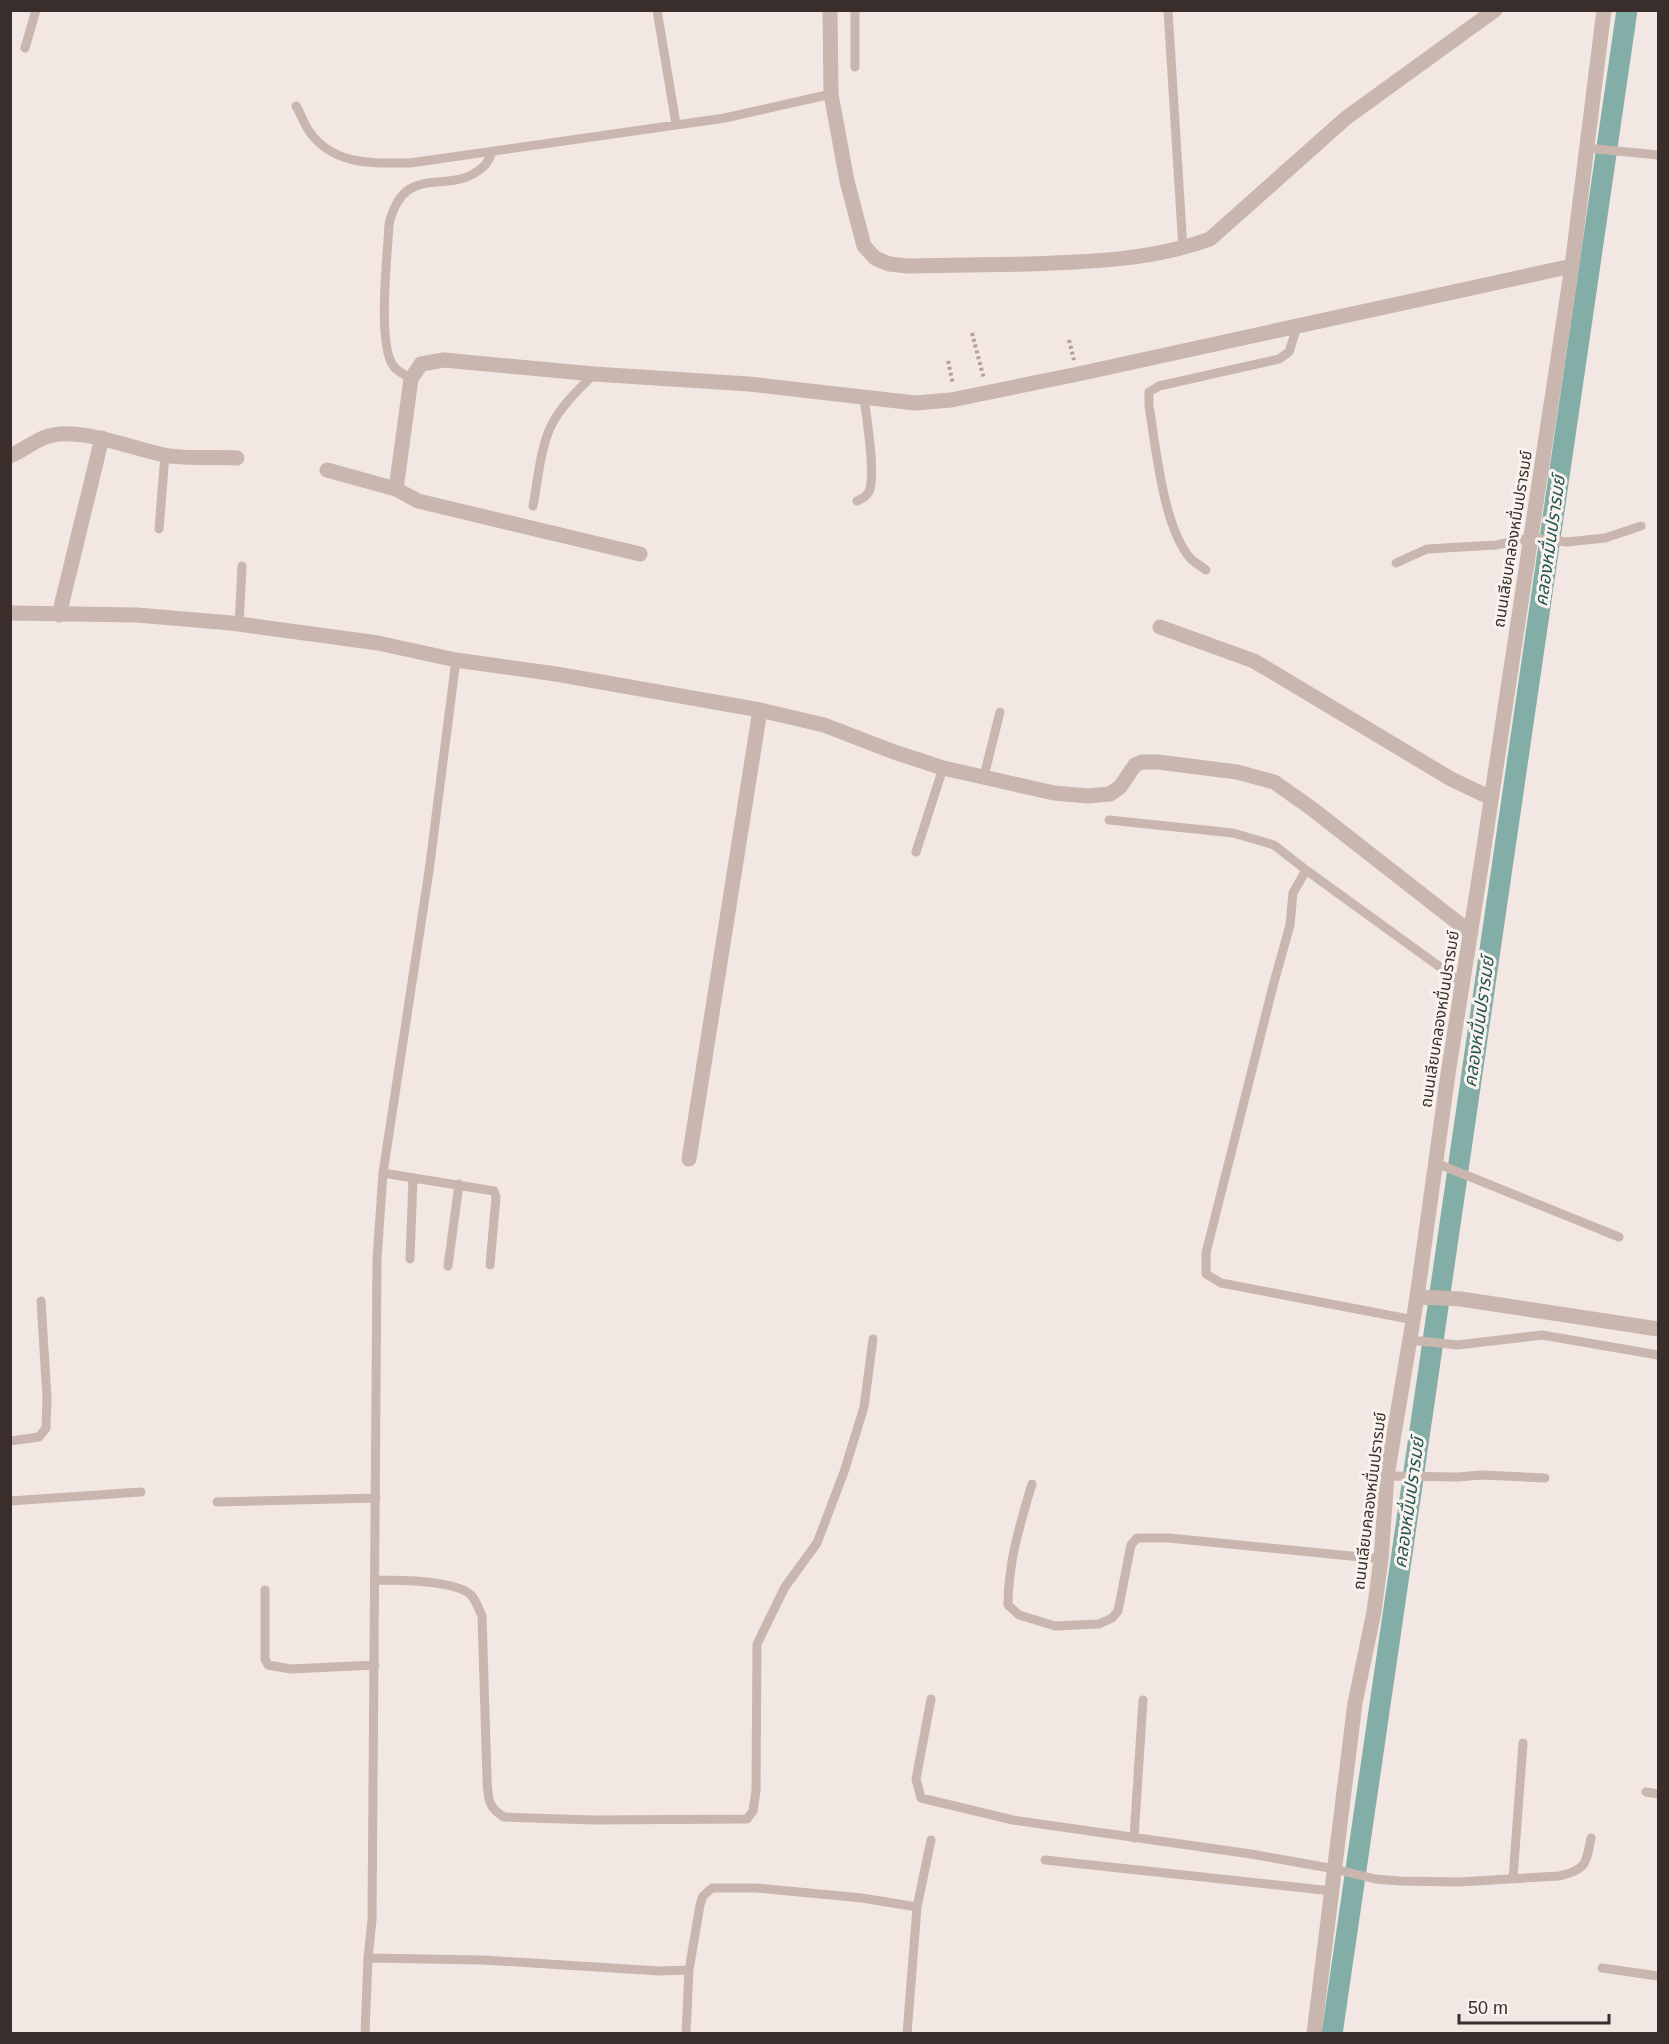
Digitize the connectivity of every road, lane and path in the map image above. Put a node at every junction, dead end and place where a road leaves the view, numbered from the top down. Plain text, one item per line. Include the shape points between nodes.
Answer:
1 (36, 10) edge
2 (657, 10) edge
3 (830, 10) edge
4 (855, 10) edge
5 (1168, 10) edge
6 (1495, 10) edge
7 (1604, 10) edge
8 (26, 48) dead end
9 (855, 67) dead end
10 (831, 94) junction
11 (297, 106) dead end
12 (676, 124) junction
13 (1593, 149) junction
14 (493, 151) junction
15 (1659, 155) edge
16 (1183, 249) junction
17 (1572, 266) junction
18 (1297, 327) junction
19 (972, 333) dead end
20 (948, 361) dead end
21 (594, 374) junction
22 (411, 379) junction
23 (988, 392) junction
24 (864, 398) junction
25 (957, 398) junction
26 (102, 438) junction
27 (165, 455) junction
28 (10, 456) edge
29 (237, 458) dead end
30 (327, 470) dead end
31 (396, 489) junction
32 (857, 501) dead end
33 (533, 506) dead end
34 (1641, 526) dead end
35 (159, 529) dead end
36 (1530, 538) junction
37 (640, 554) dead end
38 (1396, 563) dead end
39 (242, 566) dead end
40 (1206, 570) dead end
41 (10, 613) edge
42 (59, 615) junction
43 (240, 625) junction
44 (1160, 627) dead end
45 (456, 660) junction
46 (760, 710) junction
47 (1000, 712) dead end
48 (944, 768) junction
49 (984, 776) junction
50 (1491, 798) junction
51 (1109, 820) dead end
52 (916, 852) dead end
53 (1306, 870) junction
54 (1471, 933) junction
55 (1462, 983) junction
56 (689, 1159) dead end
57 (1436, 1163) junction
58 (383, 1173) junction
59 (413, 1178) junction
60 (459, 1184) junction
61 (1619, 1237) dead end
62 (410, 1258) dead end
63 (490, 1265) dead end
64 (448, 1266) dead end
65 (1418, 1297) junction
66 (41, 1300) dead end
67 (1414, 1320) junction
68 (1659, 1329) edge
69 (873, 1339) dead end
70 (1410, 1340) junction
71 (1659, 1355) edge
72 (10, 1442) edge
73 (1387, 1476) junction
74 (1545, 1478) dead end
75 (1032, 1484) dead end
76 (141, 1492) dead end
77 (376, 1497) junction
78 (10, 1502) edge
79 (217, 1503) dead end
80 (1381, 1559) junction
81 (375, 1580) junction
82 (265, 1590) dead end
83 (375, 1665) junction
84 (932, 1700) dead end
85 (1143, 1700) dead end
86 (1523, 1743) dead end
87 (1646, 1792) dead end
88 (1659, 1794) edge
89 (1134, 1838) junction
90 (1591, 1838) dead end
91 (931, 1839) dead end
92 (1045, 1860) dead end
93 (1335, 1869) junction
94 (1513, 1878) junction
95 (1332, 1892) junction
96 (917, 1907) junction
97 (368, 1958) junction
98 (1602, 1968) dead end
99 (689, 1970) junction
100 (1659, 1976) edge
101 (365, 2034) edge
102 (686, 2034) edge
103 (907, 2034) edge
104 (1314, 2034) edge

1 - 8 lane
2 - 12 lane
3 - 10 street
4 - 9 lane
5 - 16 lane
6 - 16 street via 1346,118 1210,239
7 - 13 street, ถนนเลียบคลองหมื่นปรารมย์
10 - 12 lane via 725,118
10 - 16 street via 864,246 875,258 908,266 1088,262
11 - 14 lane via 309,132 335,155 368,163 410,163
12 - 14 lane
13 - 15 lane
13 - 17 street, ถนนเลียบคลองหมื่นปรารมย์
14 - 22 lane via 485,166 473,174 462,179 426,182 404,192 393,207 384,328 395,368
17 - 18 street
17 - 36 street, ถนนเลียบคลองหมื่นปรารมย์
18 - 23 street
18 - 40 lane via 1289,352 1279,359 1159,386 1149,392 1169,519 1191,559
19 - 23 path
20 - 25 path
21 - 22 street via 444,360 421,364
21 - 24 street via 749,384
21 - 33 lane via 552,424 544,445
22 - 31 street
23 - 25 street
24 - 25 street via 915,403
24 - 32 lane via 870,488
26 - 27 street
26 - 28 street via 63,434 44,438
26 - 42 street
27 - 29 street
27 - 35 lane
30 - 31 street
31 - 37 street via 418,501
34 - 36 lane via 1605,538 1567,542
36 - 38 lane via 1496,545 1426,549
36 - 50 street, ถนนเลียบคลองหมื่นปรารมย์
39 - 43 lane
41 - 42 street
42 - 43 street via 137,615
43 - 45 street via 378,643
44 - 50 street via 1254,661 1450,779
45 - 46 street
45 - 58 lane
46 - 48 street via 824,725
46 - 56 street
47 - 49 lane
48 - 49 street
48 - 52 lane
49 - 54 street via 1054,793 1088,796 1117,791 1135,765 1142,762 1238,772 1274,782
50 - 54 street, ถนนเลียบคลองหมื่นปรารมย์
51 - 53 lane via 1233,833 1274,845
53 - 55 lane
53 - 67 lane via 1293,893 1290,926 1206,1252 1206,1274 1221,1283
54 - 55 street, ถนนเลียบคลองหมื่นปรารมย์
55 - 57 street, ถนนเลียบคลองหมื่นปรารมย์
57 - 61 lane
57 - 65 street, ถนนเลียบคลองหมื่นปรารมย์
58 - 59 lane
58 - 77 lane via 377,1260
59 - 60 lane
59 - 62 lane
60 - 63 lane via 496,1193
60 - 64 lane
65 - 67 street, ถนนเลียบคลองหมื่นปรารมย์
65 - 68 street via 1461,1299
66 - 72 lane via 46,1428 39,1437
67 - 70 street, ถนนเลียบคลองหมื่นปรารมย์
69 - 81 lane via 864,1407 817,1543 785,1587 757,1644 756,1791 753,1811 747,1819 593,1820 504,1817 494,1811 487,1778 482,1616 470,1594 445,1584
70 - 71 lane via 1458,1345 1542,1335
70 - 73 street, ถนนเลียบคลองหมื่นปรารมย์
73 - 74 lane
73 - 80 street, ถนนเลียบคลองหมื่นปรารมย์
75 - 80 lane via 1008,1579 1008,1605 1019,1615 1056,1626 1099,1624 1112,1618 1118,1611 1131,1545 1137,1538
76 - 78 lane
77 - 79 lane
77 - 81 lane
80 - 93 street, ถนนเลียบคลองหมื่นปรารมย์ via 1355,1703
81 - 83 lane
82 - 83 lane via 268,1665 291,1669
83 - 97 lane via 372,1920
84 - 89 lane via 916,1779 921,1798 1013,1820
85 - 89 lane
86 - 94 lane
87 - 88 lane
89 - 93 lane
90 - 94 lane via 1586,1860 1575,1872
91 - 96 lane
92 - 95 lane
93 - 94 lane via 1400,1881
93 - 95 street, ถนนเลียบคลองหมื่นปรารมย์
95 - 104 street, ถนนเลียบคลองหมื่นปรารมย์
96 - 99 lane via 862,1898 712,1887 700,1905
96 - 103 lane
97 - 99 lane
97 - 101 lane
98 - 100 lane
99 - 102 lane

